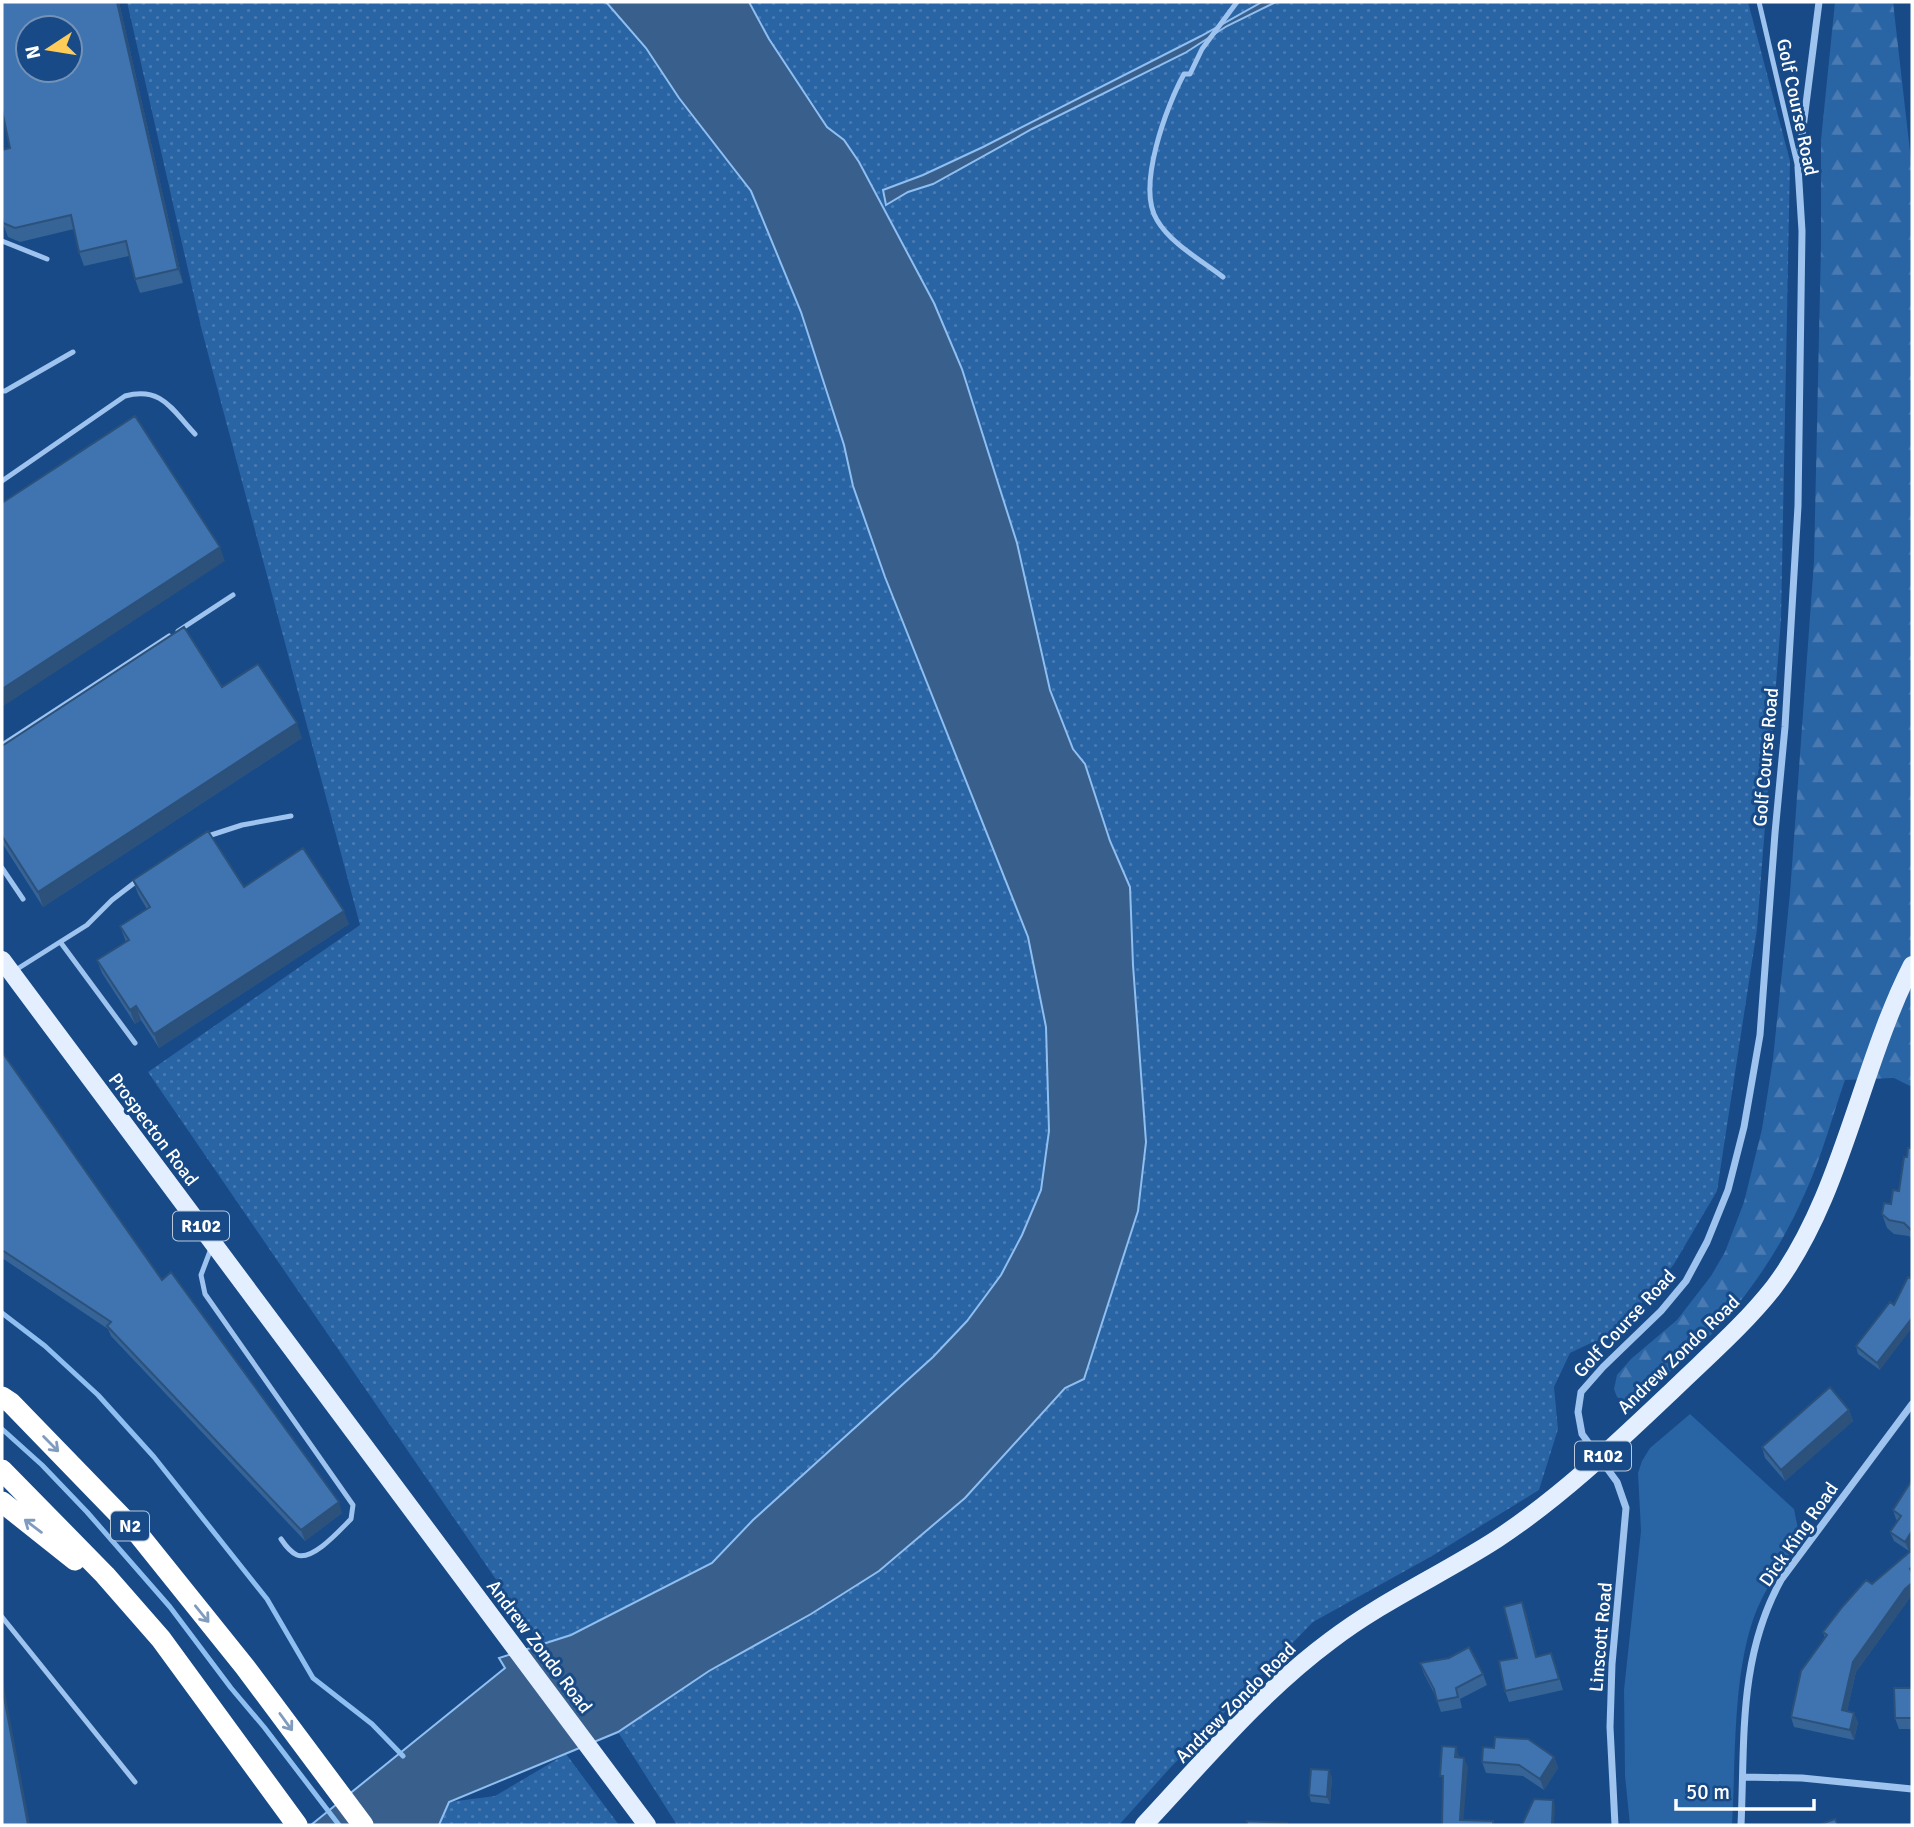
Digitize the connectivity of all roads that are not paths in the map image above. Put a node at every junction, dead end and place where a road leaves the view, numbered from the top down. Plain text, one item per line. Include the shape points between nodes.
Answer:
1 (1237, 2) edge
2 (1759, 2) edge
3 (1819, 2) edge
4 (1798, 167) junction
5 (2, 241) edge
6 (47, 259) dead end
7 (1223, 277) dead end
8 (73, 352) dead end
9 (2, 391) edge
10 (195, 434) dead end
11 (2, 481) edge
12 (233, 595) dead end
13 (2, 745) edge
14 (291, 816) dead end
15 (200, 839) edge
16 (2, 868) edge
17 (145, 875) edge
18 (23, 899) dead end
19 (61, 943) junction
20 (1912, 965) edge
21 (7, 967) edge
22 (135, 1043) dead end
23 (213, 1243) junction
24 (5, 1398) edge
25 (1912, 1404) edge
26 (1600, 1459) junction
27 (2, 1469) edge
28 (400, 1491) joint
29 (2, 1502) edge
30 (281, 1539) dead end
31 (105, 1575) junction
32 (2, 1617) edge
33 (1743, 1777) junction
34 (135, 1782) dead end
35 (1912, 1789) edge
36 (297, 1825) edge
37 (363, 1825) edge
38 (648, 1825) edge
39 (1144, 1825) edge
40 (1615, 1825) edge
41 (1741, 1825) edge

1 - 7 lane via 1172,96 1151,177 1155,219
2 - 4 lane, Golf Course Road
3 - 4 street
4 - 26 street, Golf Course Road via 1802,231 1798,506 1760,1035 1744,1128 1728,1190 1707,1242 1670,1301 1581,1392 1582,1434
5 - 6 lane
8 - 9 lane
10 - 11 lane via 158,396 137,393 125,396
12 - 13 lane
14 - 15 lane
16 - 18 lane
17 - 19 lane
19 - 21 lane
19 - 22 lane
20 - 26 main road, Andrew Zondo Road / R102 via 1884,1025 1823,1199 1775,1285 1751,1314
21 - 23 main road, Prospecton Road / R102
23 - 28 main road, Prospecton Road / R102
23 - 30 lane via 201,1275 205,1294 353,1505 351,1519 315,1552 298,1555
24 -> 37 highway, N2 via 139,1535
25 - 33 street, Dick King Road via 1768,1604 1749,1669
26 - 39 main road, Andrew Zondo Road / R102 via 1498,1538 1329,1641 1250,1712
26 - 40 street, Linscott Road via 1617,1482 1626,1508 1612,1664
27 - 31 highway, N2
28 - 38 main road, Andrew Zondo Road / R102
31 -> 29 highway via 88,1569
31 - 36 highway, N2 via 162,1639
32 - 34 lane
33 - 35 street
33 - 41 street, Dick King Road

